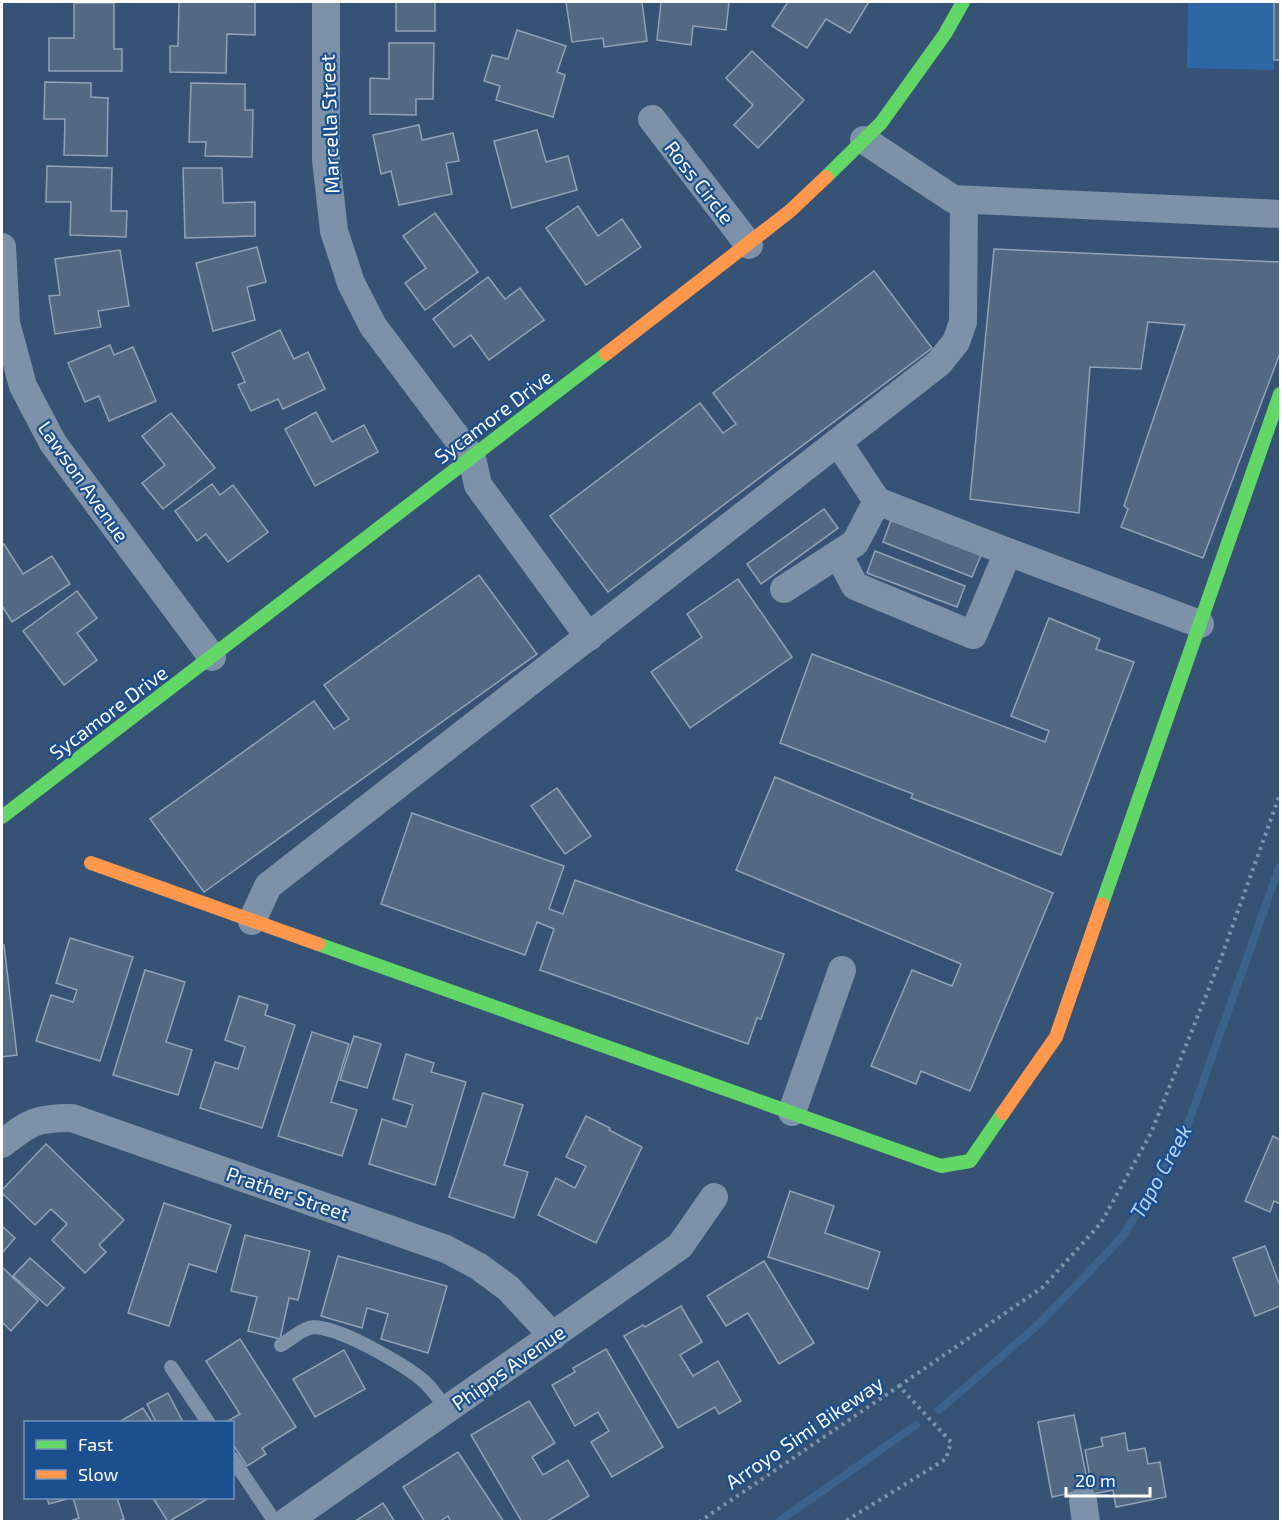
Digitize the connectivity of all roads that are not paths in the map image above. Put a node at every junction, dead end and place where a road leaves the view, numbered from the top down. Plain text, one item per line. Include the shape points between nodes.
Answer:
1 (326, 2) edge
2 (963, 2) edge
3 (652, 118) dead end
4 (864, 140) junction
5 (964, 200) junction
6 (1281, 214) edge
7 (749, 245) junction
8 (2, 248) edge
9 (1281, 394) edge
10 (838, 442) junction
11 (472, 458) junction
12 (877, 501) junction
13 (1008, 552) junction
14 (838, 554) junction
15 (784, 589) dead end
16 (1200, 624) junction
17 (589, 636) junction
18 (212, 657) junction
19 (2, 817) edge
20 (91, 863) dead end
21 (252, 921) junction
22 (842, 970) dead end
23 (792, 1112) junction
24 (2, 1143) edge
25 (714, 1197) dead end
26 (553, 1336) junction
27 (281, 1345) dead end
28 (171, 1367) dead end
29 (447, 1410) junction
30 (207, 1421) edge
31 (234, 1461) edge
32 (275, 1521) edge
33 (286, 1521) edge

1 - 11 street, Marcella Street via 326,160 334,231 351,283 373,326
2 - 4 street, Sycamore Drive via 945,34 881,123
3 - 7 street, Ross Circle
4 - 5 street via 953,199
4 - 7 street, Sycamore Drive
5 - 6 street
5 - 10 street via 963,322 956,342 939,363
7 - 11 street, Sycamore Drive
8 - 18 street, Lawson Avenue via 6,323 23,386 53,443
9 - 16 street
10 - 12 street
10 - 17 street
11 - 17 street via 478,485
11 - 18 street, Sycamore Drive
12 - 13 street
12 - 14 street via 855,543
13 - 14 street via 973,635 855,586
13 - 16 street
14 - 15 street
16 - 23 street via 1056,1037 970,1161 941,1166
17 - 21 street via 268,886
18 - 19 street, Sycamore Drive
20 - 21 street
21 - 23 street
22 - 23 street
24 - 26 street, Prather Street via 44,1118 72,1118 94,1125 446,1249 508,1288
25 - 26 street, Phipps Avenue via 680,1246
26 - 29 street, Phipps Avenue
27 - 29 lane via 309,1328 337,1333 401,1363 423,1380
28 - 30 lane
29 - 33 street, Phipps Avenue
31 - 32 lane

